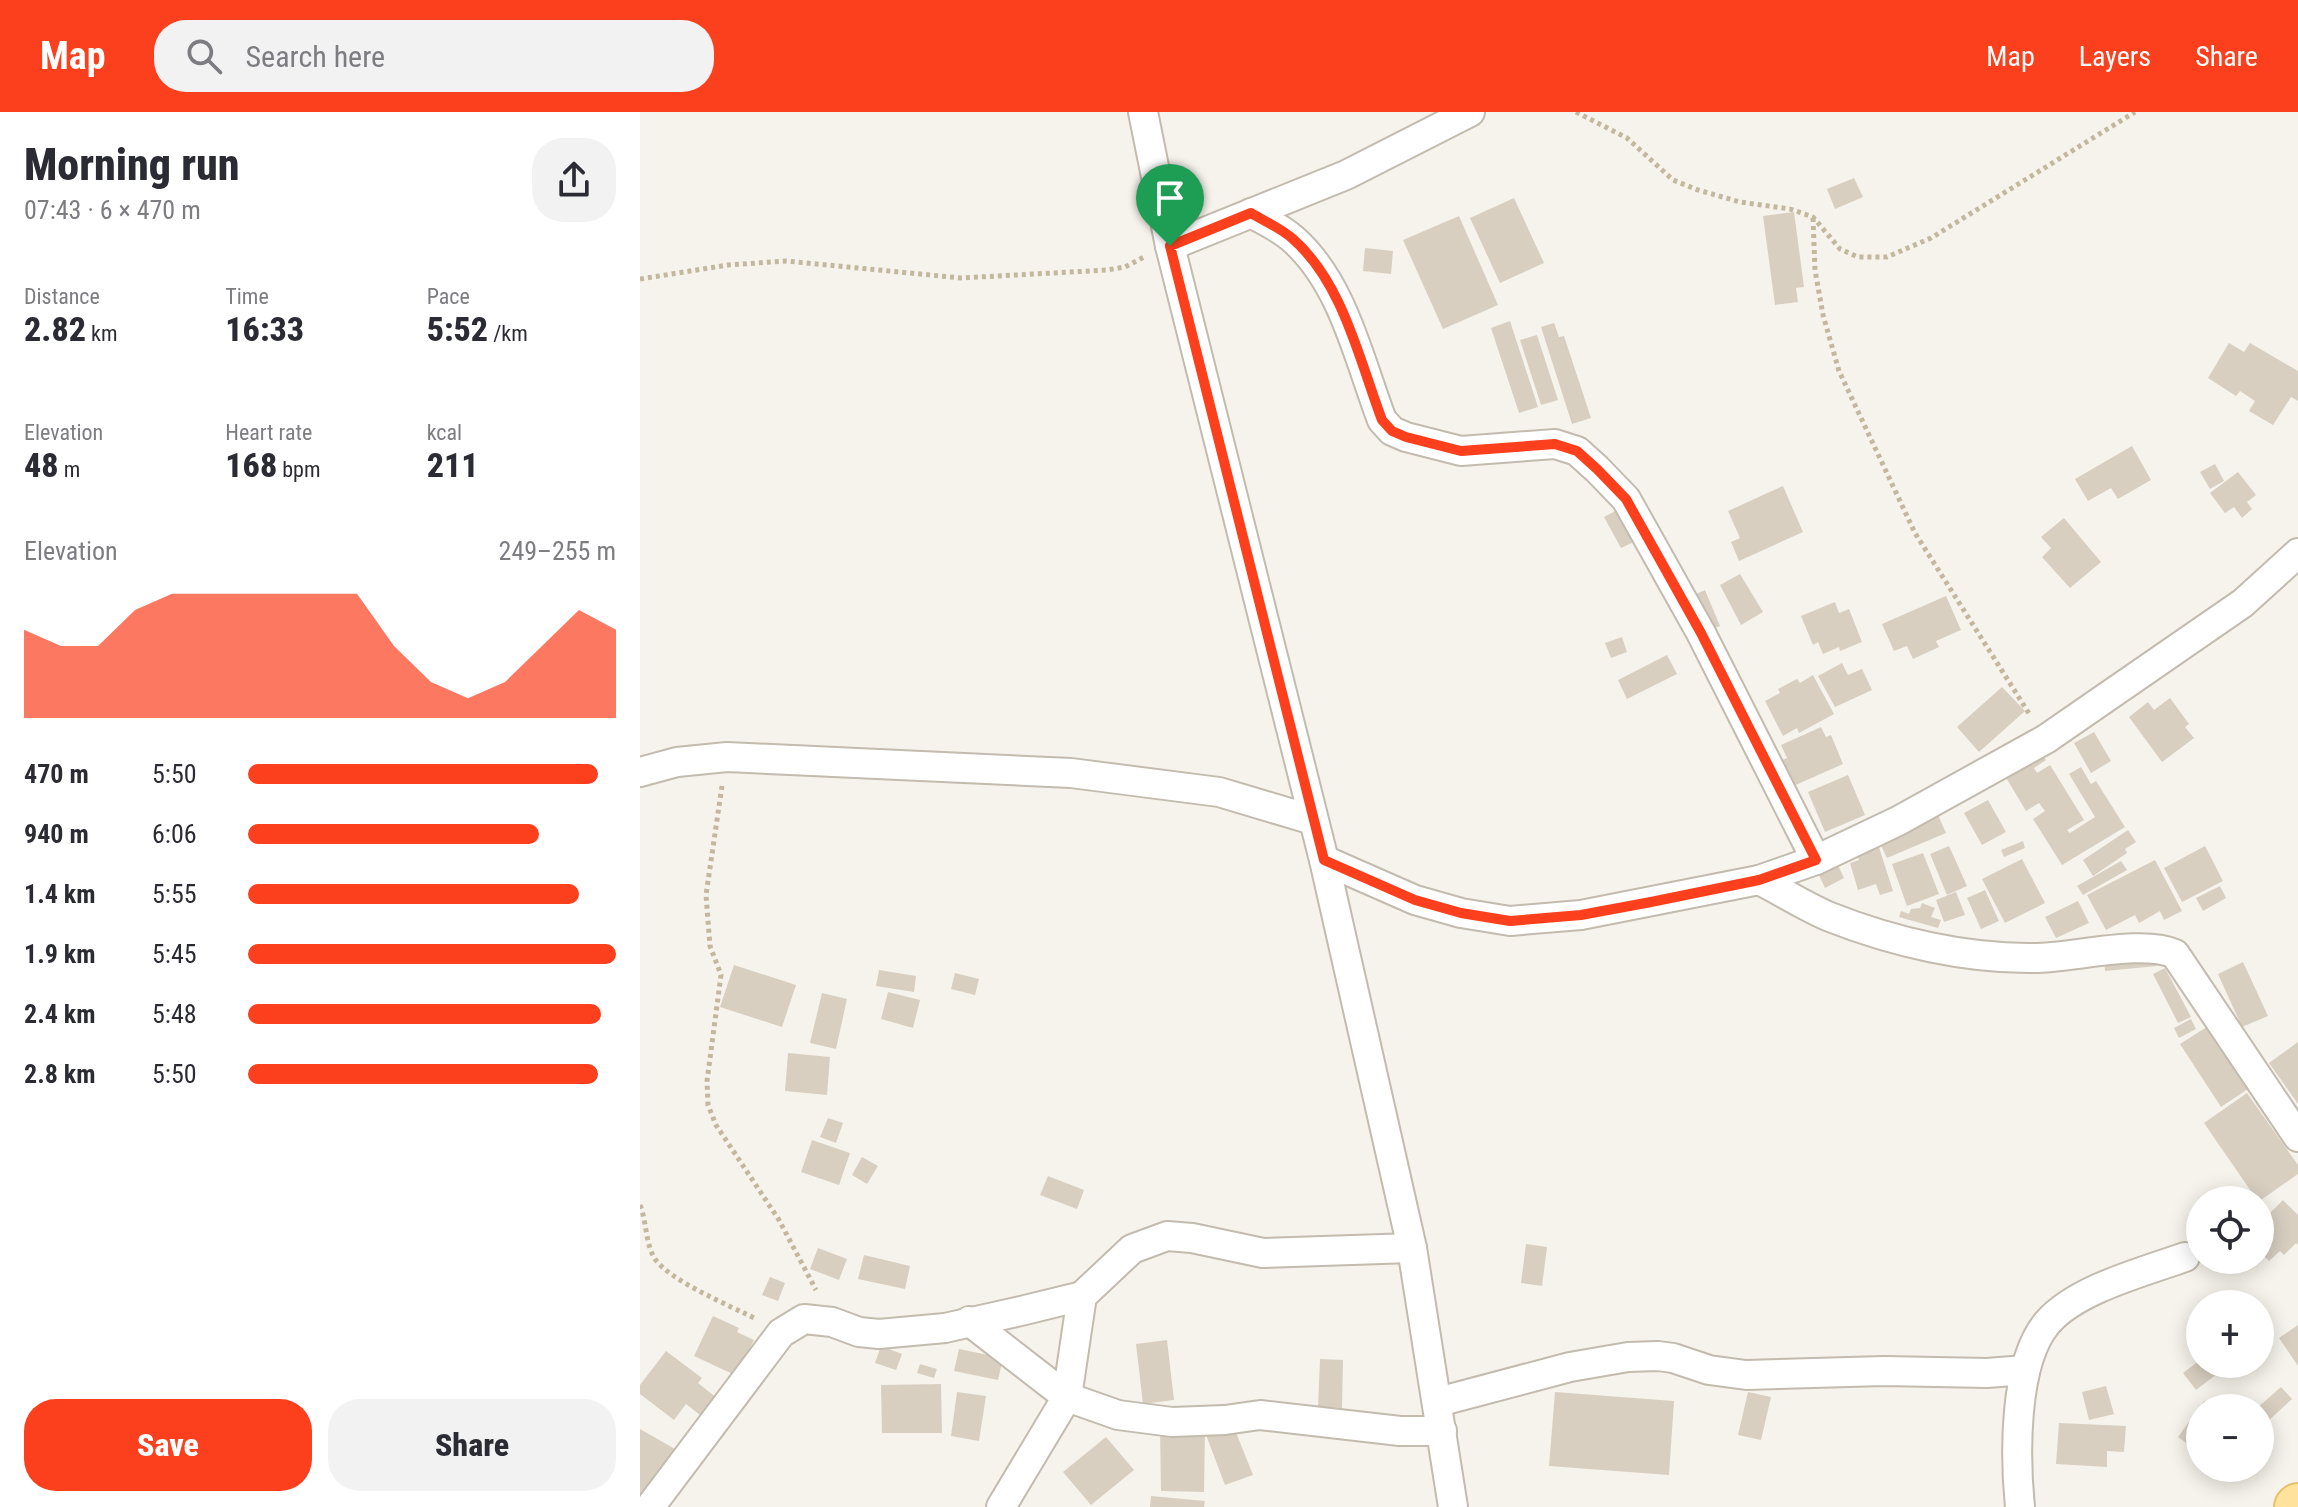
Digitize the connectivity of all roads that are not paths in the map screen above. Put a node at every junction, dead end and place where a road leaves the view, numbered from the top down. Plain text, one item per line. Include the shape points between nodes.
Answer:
1 (1143, 112) edge
2 (1470, 112) edge
3 (1251, 213) junction
4 (1170, 246) junction
5 (2298, 553) edge
6 (640, 772) edge
7 (1313, 820) junction
8 (1324, 860) junction
9 (1816, 860) junction
10 (1759, 880) junction
11 (2298, 1137) edge
12 (1412, 1248) junction
13 (2185, 1257) dead end
14 (1082, 1296) junction
15 (969, 1321) junction
16 (2025, 1370) junction
17 (1067, 1397) junction
18 (1438, 1402) junction
19 (1442, 1431) junction
20 (650, 1507) edge
21 (1001, 1507) edge
22 (1453, 1507) edge
23 (2020, 1507) edge

1 - 4 street
2 - 3 street via 1346,175
3 - 4 street
3 - 9 street via 1290,236 1333,289 1382,420 1392,431 1461,451 1555,444 1577,451 1626,499
4 - 7 street
5 - 9 street via 2243,603 2046,739
6 - 7 street via 727,757 1071,773 1219,792
7 - 8 street
8 - 10 street via 1415,900 1510,921 1581,915
8 - 12 street
9 - 10 street
10 - 11 street via 1829,917 1910,942 2034,958 2155,948 2175,954
12 - 14 street via 1263,1253 1167,1236 1132,1249
12 - 18 street
13 - 16 street via 2095,1289 2060,1313 2048,1322
14 - 15 street
14 - 17 street
15 - 17 street
15 - 20 street via 879,1334 804,1319 781,1333
16 - 18 street via 1746,1375 1673,1358 1628,1357
16 - 23 street via 2018,1427
17 - 19 street via 1118,1415 1172,1422 1260,1415
17 - 21 street
18 - 19 street
19 - 22 street

